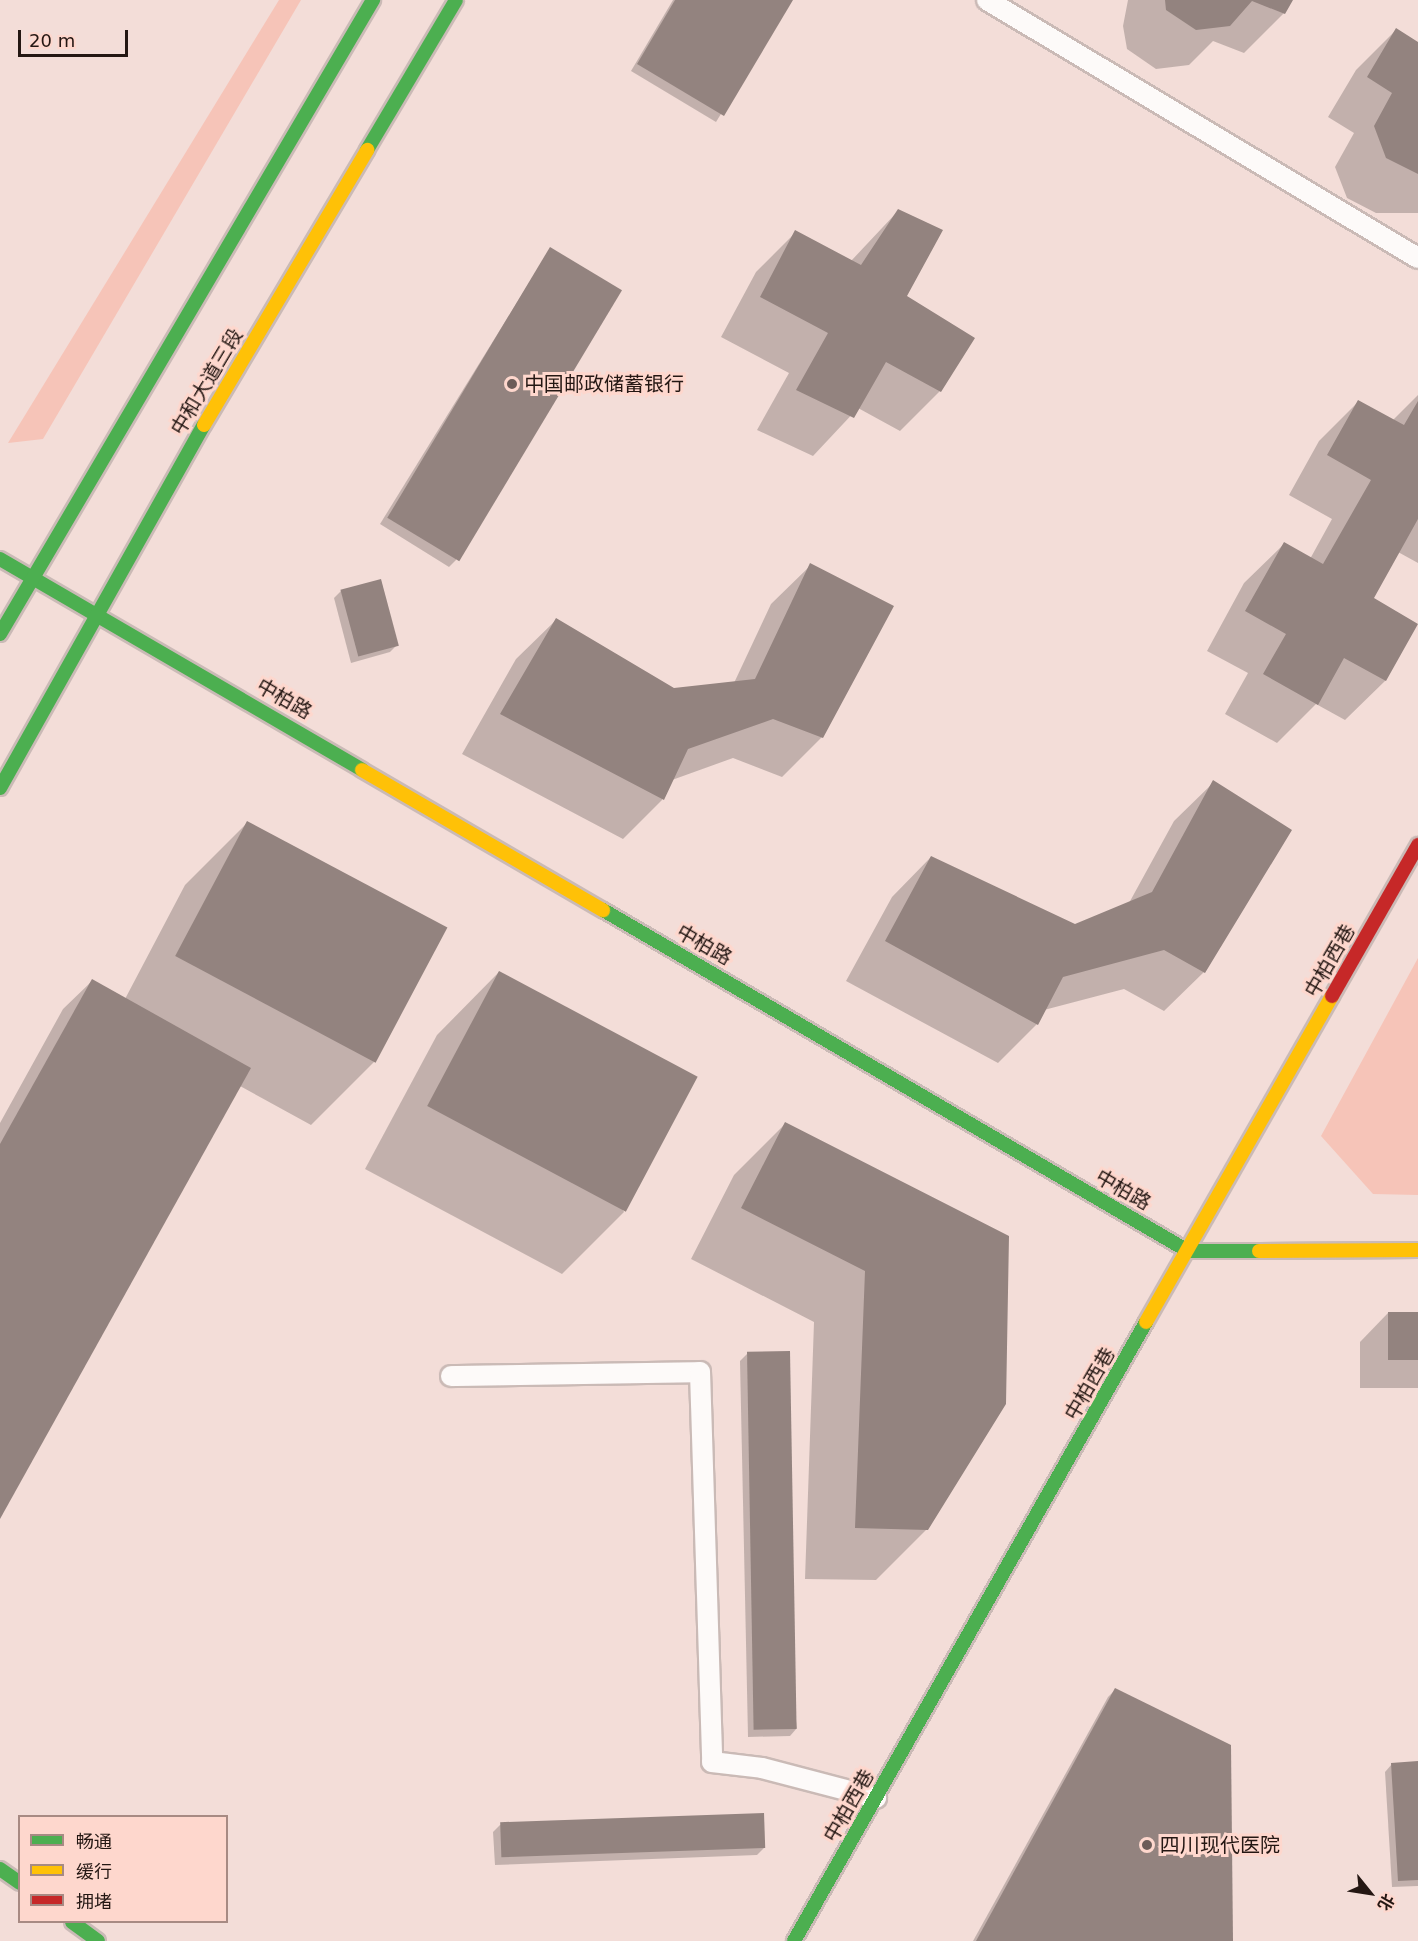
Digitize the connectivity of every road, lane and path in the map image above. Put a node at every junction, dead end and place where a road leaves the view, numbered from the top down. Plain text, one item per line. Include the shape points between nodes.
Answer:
1 (373, 0) edge
2 (456, 0) edge
3 (987, 0) edge
4 (1418, 258) edge
5 (0, 559) edge
6 (31, 577) junction
7 (96, 612) junction
8 (0, 634) edge
9 (0, 788) edge
10 (1418, 845) edge
11 (1418, 1250) edge
12 (1188, 1251) junction
13 (451, 1376) dead end
14 (876, 1798) junction
15 (0, 1869) edge
16 (18, 1882) edge
17 (73, 1923) edge
18 (98, 1941) edge
19 (794, 1941) edge

1 - 6 street
2 - 7 street, 中和大道三段
3 - 4 lane
5 - 6 street, 中柏路
6 - 7 street, 中柏路
6 - 8 street
7 - 9 street, 中和大道三段
7 - 12 street, 中柏路
10 - 12 street, 中柏西巷
11 - 12 street
12 - 14 street, 中柏西巷
13 - 14 lane via 700,1372 712,1762 762,1768
14 - 19 street, 中柏西巷
15 - 16 street
17 - 18 street

